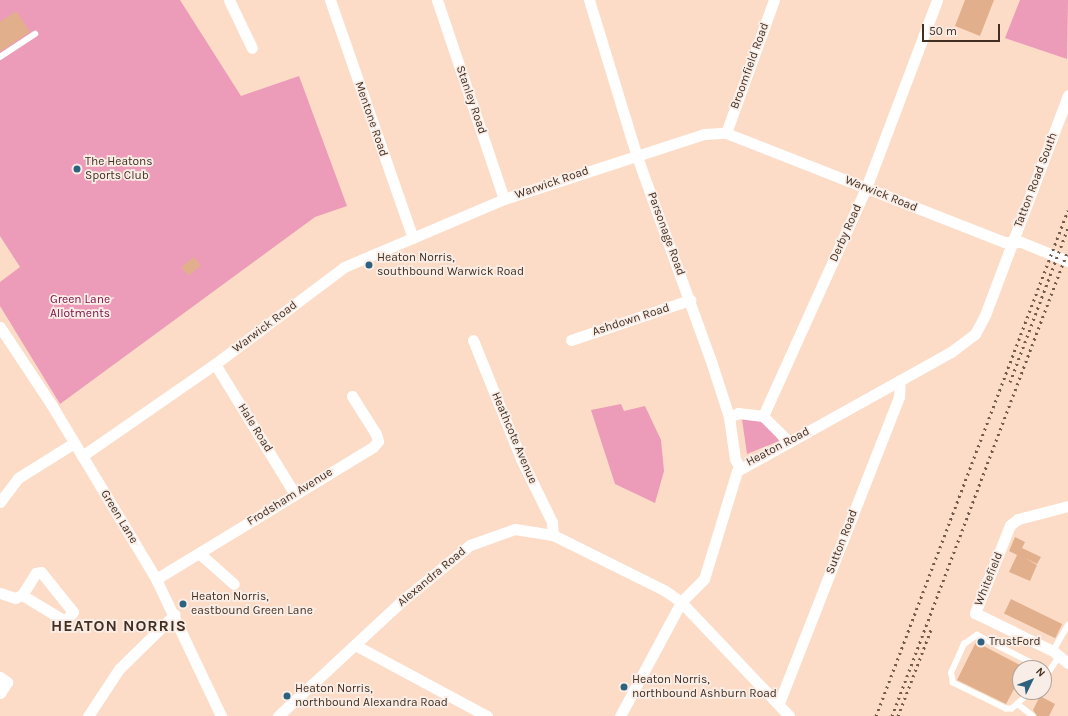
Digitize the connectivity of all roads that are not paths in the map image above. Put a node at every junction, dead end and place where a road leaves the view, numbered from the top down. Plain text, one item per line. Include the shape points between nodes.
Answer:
1 (229, 0) edge
2 (330, 0) edge
3 (437, 0) edge
4 (589, 0) edge
5 (774, 0) edge
6 (937, 0) edge
7 (35, 34) dead end
8 (252, 48) dead end
9 (0, 57) edge
10 (1068, 95) edge
11 (726, 133) junction
12 (636, 154) junction
13 (866, 188) junction
14 (504, 199) junction
15 (413, 238) junction
16 (1017, 242) junction
17 (1068, 261) edge
18 (690, 300) junction
19 (0, 327) edge
20 (473, 340) dead end
21 (571, 340) dead end
22 (215, 364) junction
23 (900, 380) junction
24 (352, 396) dead end
25 (763, 416) junction
26 (729, 417) junction
27 (789, 442) junction
28 (74, 443) junction
29 (82, 456) junction
30 (740, 468) junction
31 (4, 488) edge
32 (294, 492) junction
33 (0, 502) edge
34 (1068, 506) edge
35 (553, 535) junction
36 (200, 554) junction
37 (156, 578) junction
38 (234, 584) dead end
39 (0, 593) edge
40 (22, 595) junction
41 (681, 602) junction
42 (175, 614) junction
43 (1068, 625) edge
44 (355, 645) junction
45 (1055, 655) junction
46 (1026, 660) edge
47 (1068, 664) edge
48 (1052, 668) edge
49 (4, 680) edge
50 (0, 693) edge
51 (1024, 700) edge
52 (779, 703) junction
53 (1019, 705) junction
54 (1010, 709) junction
55 (88, 716) edge
56 (221, 716) edge
57 (278, 716) edge
58 (487, 716) edge
59 (620, 716) edge
60 (789, 716) edge
61 (1007, 716) edge
62 (1033, 716) edge

1 - 8 street
2 - 15 street, Mentone Road
3 - 14 street, Stanley Road
4 - 12 street, Parsonage Road
5 - 11 street, Broomfield Road
6 - 13 street, Derby Road
7 - 9 lane
10 - 16 street, Tatton Road South
11 - 12 street, Warwick Road via 704,134
11 - 13 street, Warwick Road
12 - 14 street, Warwick Road
12 - 18 street, Parsonage Road
13 - 16 street, Warwick Road via 1004,242
13 - 25 street, Derby Road
14 - 15 street, Warwick Road
15 - 22 street, Warwick Road via 344,267
16 - 17 street, Warwick Road
16 - 23 street, Heaton Road via 975,334 951,352
18 - 21 street, Ashdown Road
18 - 26 street, Parsonage Road
19 - 28 street, Green Lane
20 - 35 street, Heathcote Avenue via 521,459 552,522
22 - 29 street, Warwick Road
22 - 32 street, Hale Road
23 - 27 street, Heaton Road
23 - 52 street, Sutton Road via 899,397
24 - 32 street, Frodsham Avenue via 378,441 373,447
25 - 26 street via 738,413
25 - 27 street
26 - 30 street, Parsonage Road via 735,459
27 - 30 street, Heaton Road
28 - 29 street, Green Lane
28 - 31 street
29 - 37 street, Green Lane
30 - 41 street, Heaton Road via 732,482 704,579
31 - 33 street
32 - 36 street, Frodsham Avenue
34 - 45 street, Whitefield via 1018,519 1010,525 975,613
35 - 41 street, Alexandra Road via 664,590
35 - 44 street, Alexandra Road via 514,529 470,545 403,600
36 - 37 street, Frodsham Avenue
36 - 38 street
37 - 42 street, Green Lane
39 - 40 street via 15,598
40 - 40 street via 36,573 41,572 73,612 65,621
41 - 52 street
41 - 59 street, Heaton Road
42 - 55 street via 119,669
42 - 56 street, Green Lane
43 - 45 lane
44 - 57 street, Alexandra Road
44 - 58 street
45 - 47 street, Whitefield
45 - 48 lane
46 - 54 lane via 977,636 964,644 952,673 953,683
49 - 50 street
51 - 53 lane
52 - 60 street
53 - 54 lane
53 - 62 lane
54 - 61 lane

